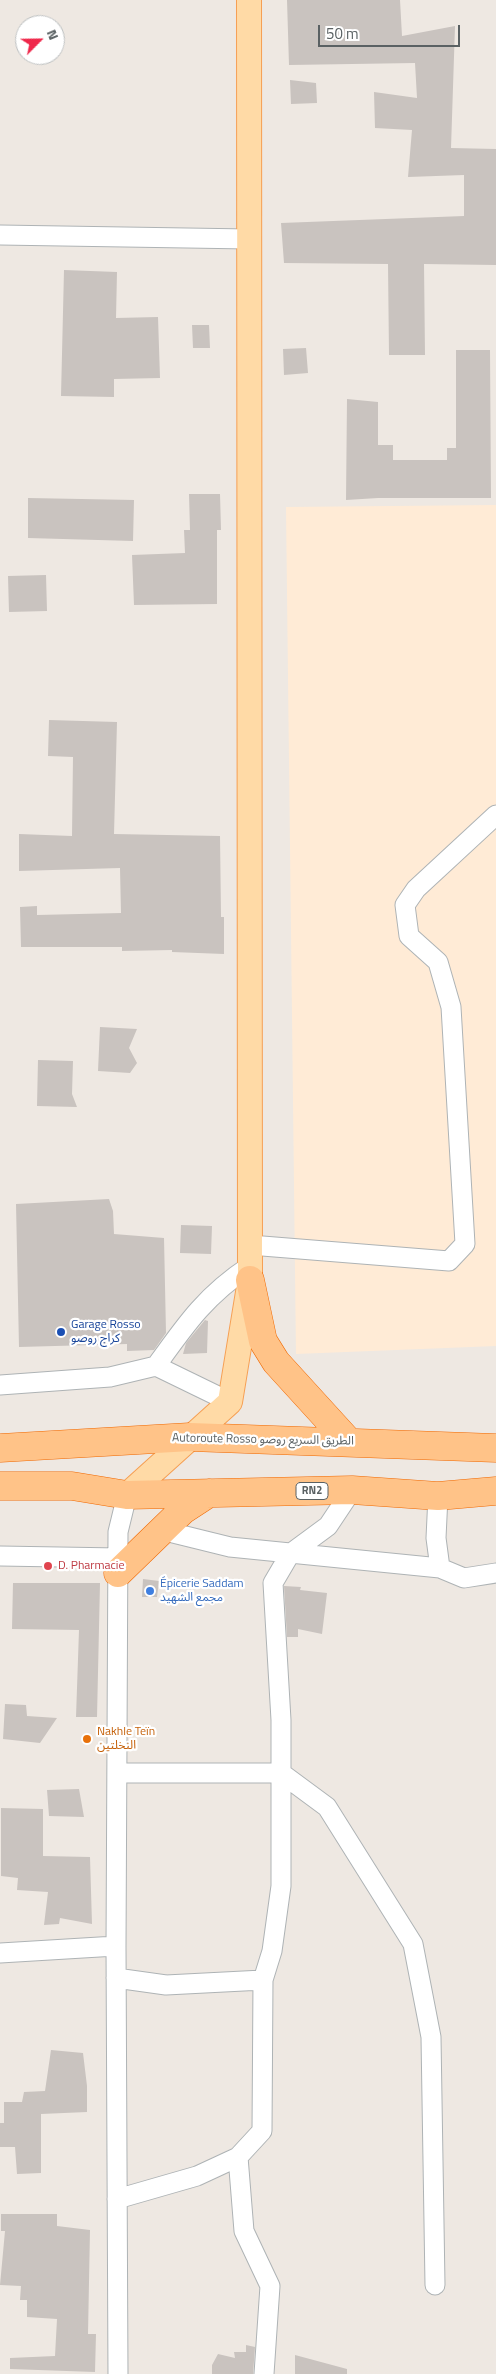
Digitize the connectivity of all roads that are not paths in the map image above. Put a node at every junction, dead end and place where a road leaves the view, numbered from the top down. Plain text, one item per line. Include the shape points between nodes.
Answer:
1 (249, 0) edge
2 (0, 235) edge
3 (249, 239) junction
4 (496, 815) edge
5 (250, 1264) junction
6 (156, 1366) junction
7 (0, 1385) edge
8 (230, 1402) junction
9 (190, 1437) junction
10 (348, 1442) junction
11 (0, 1448) edge
12 (496, 1448) edge
13 (0, 1486) edge
14 (352, 1490) junction
15 (496, 1491) edge
16 (209, 1493) junction
17 (127, 1494) junction
18 (438, 1496) junction
19 (161, 1530) junction
20 (290, 1554) junction
21 (0, 1556) edge
22 (118, 1565) junction
23 (440, 1568) junction
24 (496, 1573) edge
25 (281, 1773) junction
26 (117, 1774) junction
27 (116, 1946) junction
28 (0, 1953) edge
29 (116, 1978) junction
30 (263, 1980) junction
31 (238, 2157) junction
32 (117, 2199) junction
33 (435, 2285) dead end
34 (118, 2374) edge
35 (264, 2374) edge

1 - 3 main road
2 - 3 street
3 - 5 main road
4 - 5 street via 416,889 405,905 409,936 438,962 451,1007 465,1244 448,1261
5 - 6 street via 195,1312
5 - 8 main road
5 - 10 highway via 263,1341 276,1362
6 - 7 street via 110,1377
6 - 8 street
8 - 9 main road
9 - 10 highway, Autoroute Rosso الطريق السريع روصو
9 - 11 highway, Autoroute Rosso الطريق السريع روصو
9 - 17 main road
10 - 12 highway, Autoroute Rosso الطريق السريع روصو
13 - 17 highway, RN2 via 72,1486
14 - 16 highway, RN2
14 - 18 highway, RN2
14 - 20 street via 328,1526
15 - 18 highway, RN2
16 - 17 highway, RN2
16 - 19 highway
17 - 22 street via 118,1532
18 - 23 street via 436,1538
19 - 20 street via 230,1547
19 - 22 highway
20 - 23 street
20 - 25 street via 273,1583
21 - 22 street
22 - 26 street
23 - 24 street via 464,1578
25 - 26 street
25 - 30 street via 281,1886 272,1951
25 - 33 street via 327,1807 413,1944 431,2037
26 - 27 street
27 - 28 street
27 - 29 street
29 - 30 street via 166,1985
29 - 32 street
30 - 31 street via 262,2131
31 - 32 street via 197,2176
31 - 35 street via 244,2231 270,2286
32 - 34 street

